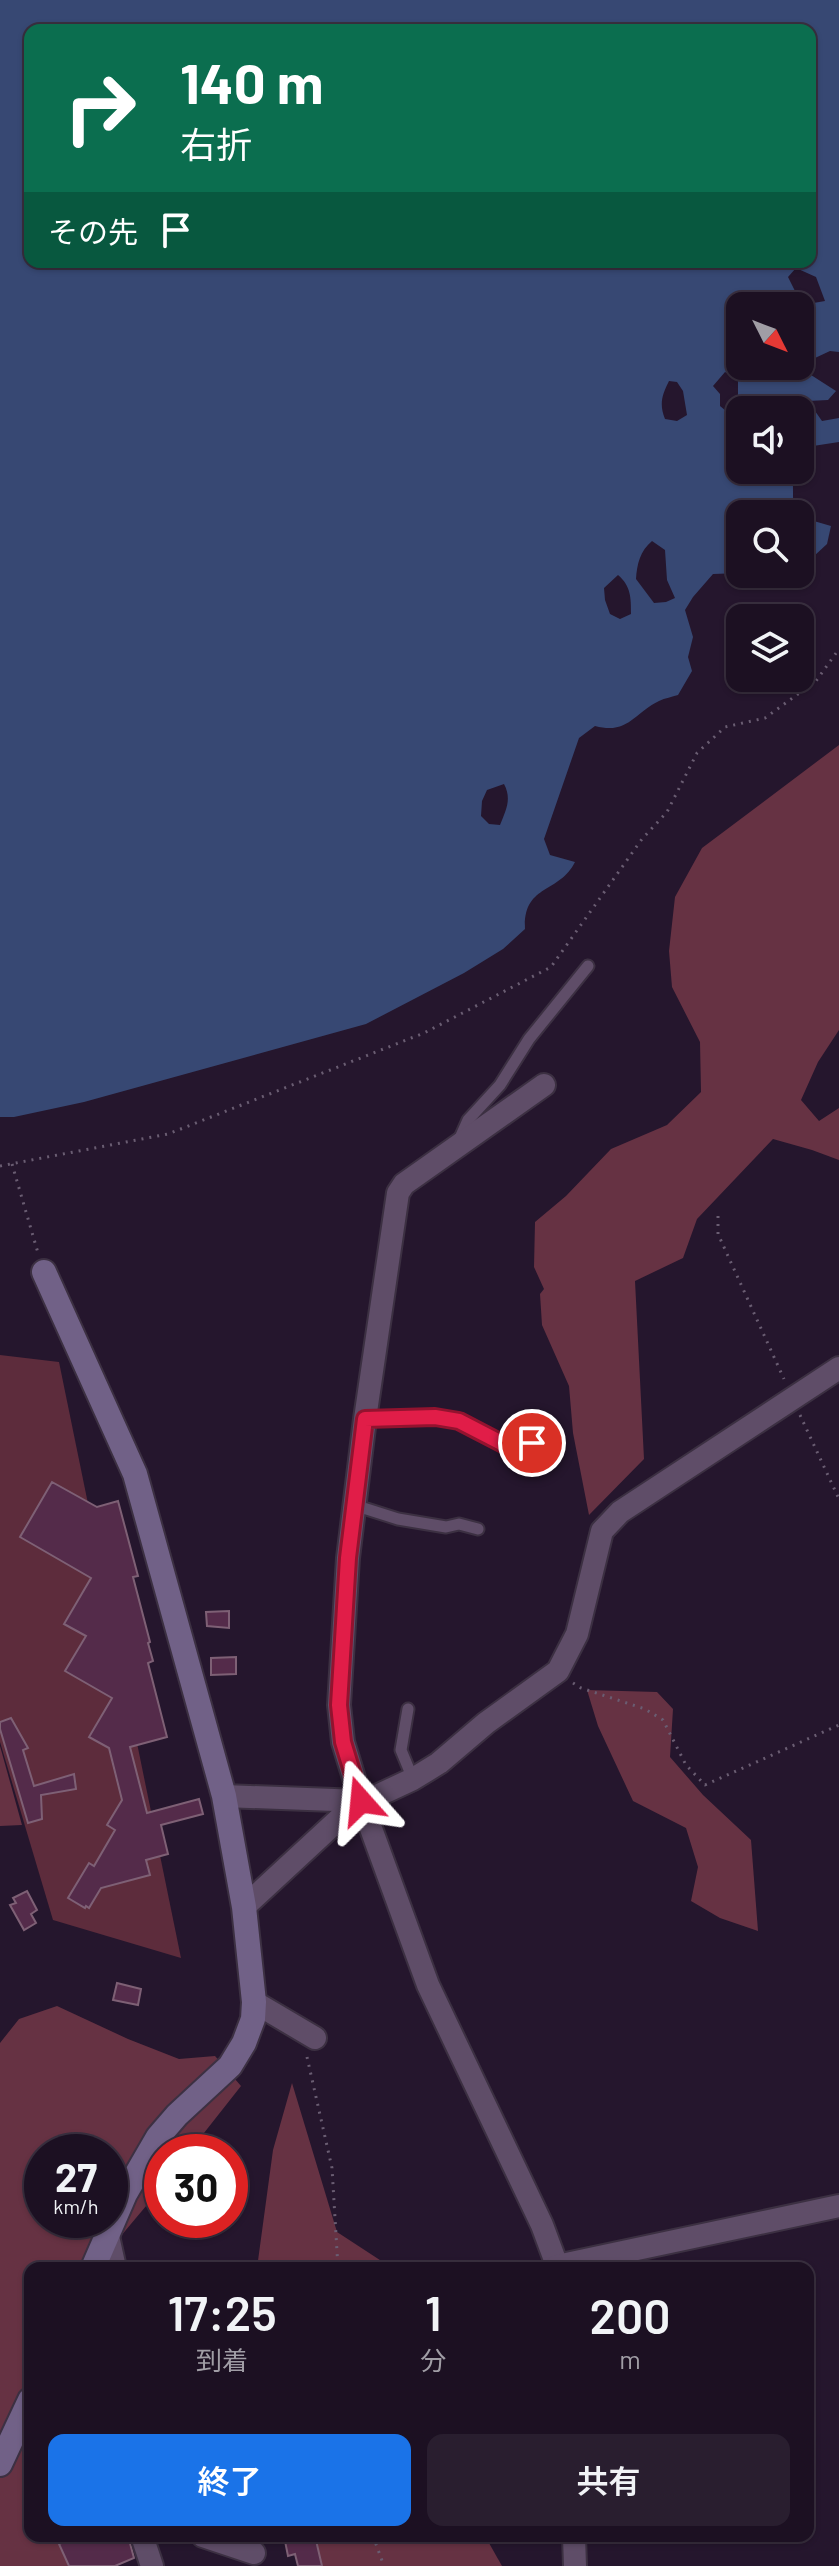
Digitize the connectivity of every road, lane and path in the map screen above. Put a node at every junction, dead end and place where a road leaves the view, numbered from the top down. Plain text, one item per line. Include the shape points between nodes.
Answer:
1 (839, 649) edge
2 (588, 966) dead end
3 (544, 1085) dead end
4 (457, 1146) junction
5 (12, 1164) junction
6 (0, 1166) edge
7 (718, 1216) dead end
8 (44, 1272) joint
9 (839, 1368) edge
10 (792, 1398) junction
11 (365, 1419) junction
12 (532, 1443) dead end
13 (839, 1499) edge
14 (354, 1505) junction
15 (478, 1529) dead end
16 (558, 1671) junction
17 (408, 1709) dead end
18 (839, 1725) edge
19 (413, 1779) junction
20 (224, 1796) junction
21 (361, 1801) junction
22 (244, 1907) junction
23 (254, 2002) junction
24 (306, 2032) joint
25 (128, 2189) edge
26 (839, 2206) edge
27 (107, 2238) edge
28 (108, 2238) edge
29 (96, 2262) edge
30 (114, 2262) edge
31 (338, 2262) edge
32 (556, 2262) edge
33 (581, 2262) edge
34 (24, 2413) edge
35 (0, 2464) edge
36 (144, 2542) edge
37 (221, 2542) edge
38 (375, 2542) edge
39 (574, 2542) edge
40 (254, 2553) dead end
41 (152, 2566) edge
42 (384, 2566) edge
43 (575, 2566) edge

1 - 5 path via 816,681 778,709 765,718 725,727 697,753 667,812 551,967 424,1033 168,1134
2 - 4 lane via 468,1120
3 - 4 street
4 - 11 street via 398,1193
5 - 6 path
5 - 8 path
7 - 10 path via 718,1234
8 - 20 street via 135,1474
9 - 10 street
10 - 13 path
10 - 16 street via 620,1512 602,1531 577,1634
11 - 12 lane via 435,1417 459,1421 515,1450
11 - 14 street
14 - 15 lane via 398,1519
14 - 21 street via 339,1705 343,1742
16 - 18 path via 581,1688 663,1720 686,1765 705,1785
16 - 19 street
17 - 19 lane via 401,1750
19 - 21 street
20 - 21 street
20 - 22 street
21 - 22 street
21 - 32 street via 428,1985
22 - 23 street
23 - 24 street
23 - 25 street via 253,2019 230,2066 158,2137
24 - 31 path via 332,2168
26 - 33 street
27 - 29 street
28 - 30 street
34 - 35 street
36 - 41 street
37 - 40 street
38 - 42 path
39 - 43 street

